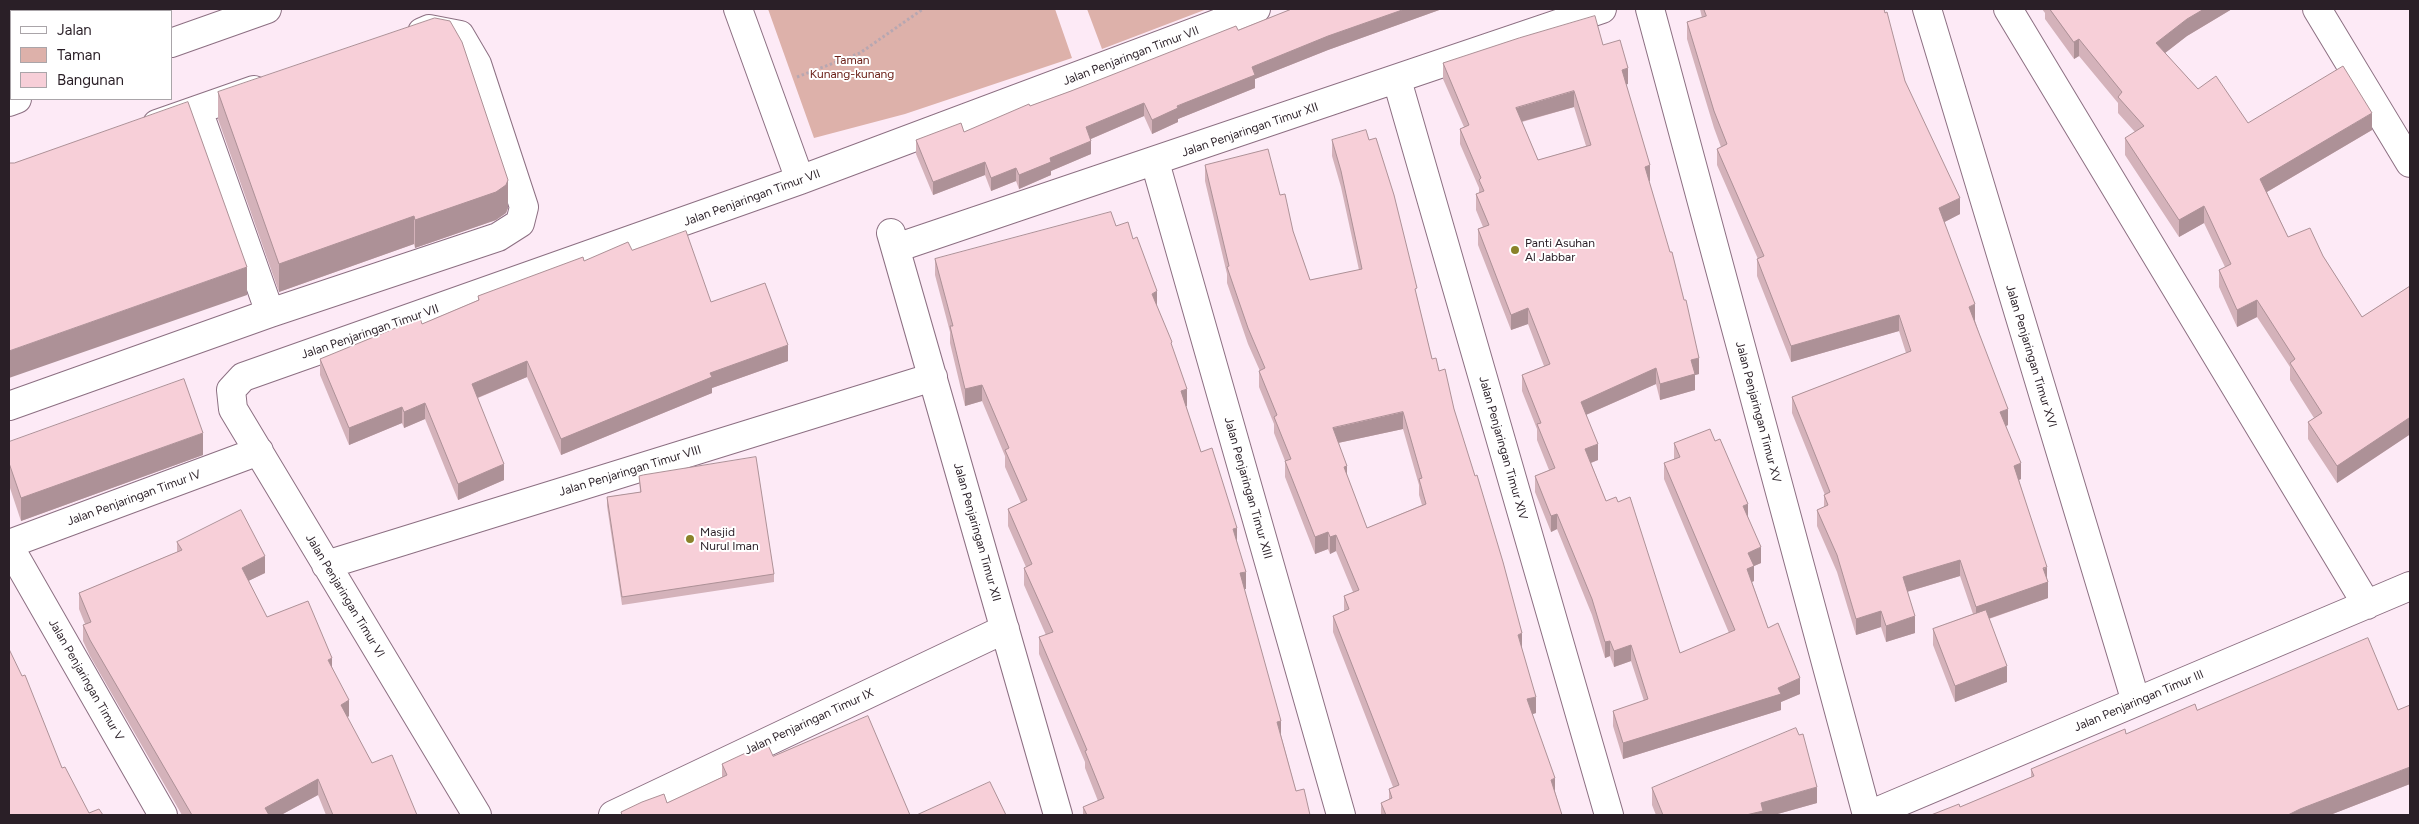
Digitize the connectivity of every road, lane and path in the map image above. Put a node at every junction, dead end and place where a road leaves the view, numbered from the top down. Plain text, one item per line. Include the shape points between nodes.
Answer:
1 (267, 9) edge
2 (738, 9) edge
3 (923, 9) edge
4 (1256, 9) edge
5 (1602, 9) edge
6 (1650, 9) edge
7 (1927, 9) edge
8 (2008, 9) edge
9 (2317, 9) edge
10 (402, 39) edge
11 (172, 43) edge
12 (1397, 80) junction
13 (281, 81) edge
14 (766, 89) junction
15 (198, 110) junction
16 (135, 132) edge
17 (1155, 162) junction
18 (2410, 163) edge
19 (800, 180) junction
20 (270, 313) junction
21 (243, 377) joint
22 (933, 377) junction
23 (9, 406) edge
24 (259, 451) junction
25 (9, 545) edge
26 (326, 566) junction
27 (2410, 586) edge
28 (2366, 604) junction
29 (1005, 629) junction
30 (2136, 702) junction
31 (163, 815) edge
32 (476, 815) edge
33 (613, 815) edge
34 (1058, 815) edge
35 (1341, 815) edge
36 (1609, 815) edge
37 (1868, 815) edge

1 - 11 street
2 - 14 street
3 - 14 path via 860,53
4 - 19 street, Jalan Penjaringan Timur VII
5 - 12 street, Jalan Penjaringan Timur XII
6 - 37 street, Jalan Penjaringan Timur XV
7 - 30 street, Jalan Penjaringan Timur XVI
8 - 28 street
9 - 18 street
10 - 20 street via 429,29 460,35 477,64 524,207 520,223 498,237
12 - 17 street, Jalan Penjaringan Timur XII
12 - 36 street, Jalan Penjaringan Timur XIV
13 - 15 street
14 - 19 street
15 - 16 street
15 - 20 street
17 - 22 street, Jalan Penjaringan Timur XII via 894,240
17 - 35 street, Jalan Penjaringan Timur XIII
19 - 21 street, Jalan Penjaringan Timur VII
20 - 23 street
21 - 24 street, Jalan Penjaringan Timur VI via 232,390 233,409
22 - 26 street, Jalan Penjaringan Timur VIII
22 - 29 street, Jalan Penjaringan Timur XII
24 - 25 street, Jalan Penjaringan Timur IV
24 - 26 street, Jalan Penjaringan Timur VI
25 - 31 street, Jalan Penjaringan Timur V
26 - 32 street, Jalan Penjaringan Timur VI
27 - 28 street, Jalan Penjaringan Timur III
28 - 30 street, Jalan Penjaringan Timur III
29 - 33 street, Jalan Penjaringan Timur IX
29 - 34 street, Jalan Penjaringan Timur XII
30 - 37 street, Jalan Penjaringan Timur III

